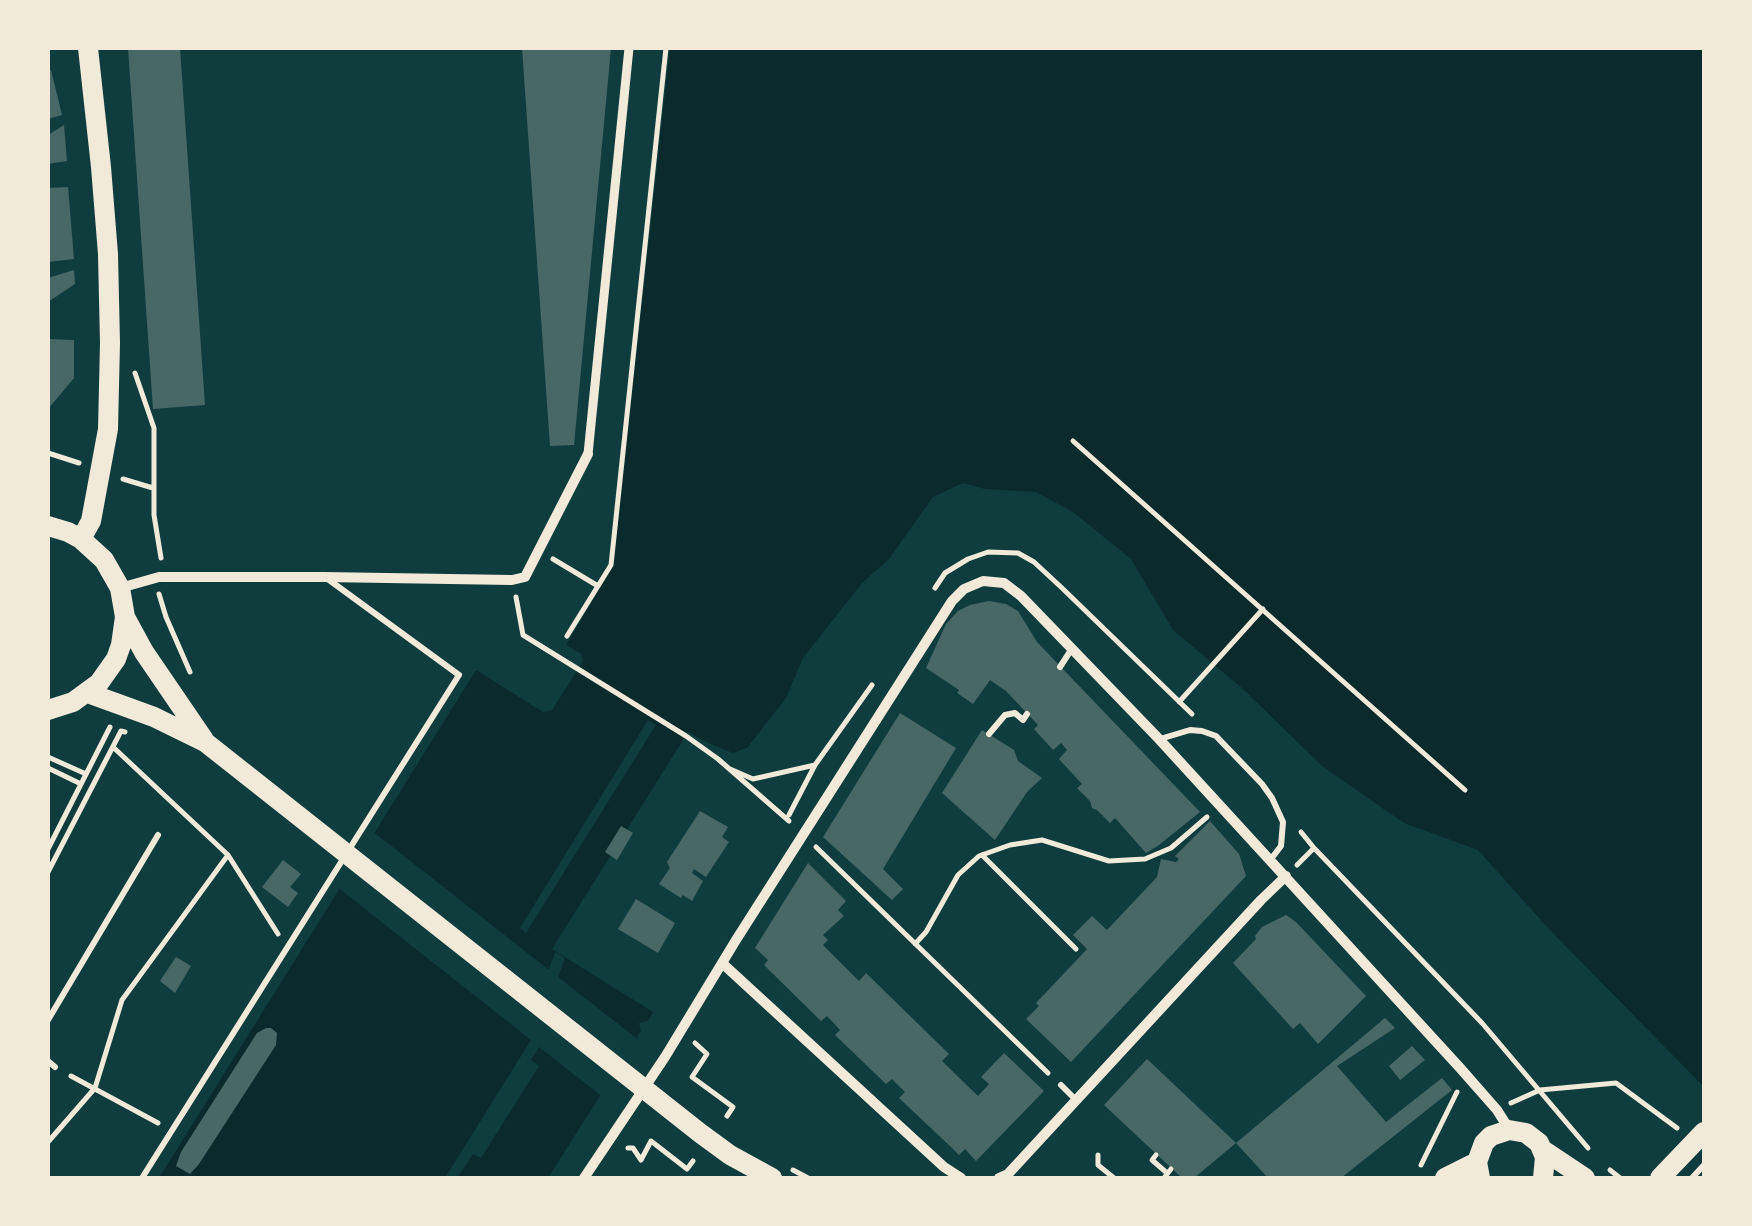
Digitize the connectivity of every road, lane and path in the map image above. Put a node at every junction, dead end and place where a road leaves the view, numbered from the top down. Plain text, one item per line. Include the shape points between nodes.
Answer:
1 (88, 48) edge
2 (629, 48) edge
3 (666, 48) edge
4 (1073, 441) dead end
5 (48, 453) edge
6 (588, 454) joint
7 (74, 461) dead end
8 (101, 471) junction
9 (48, 526) edge
10 (81, 538) junction
11 (540, 551) junction
12 (324, 576) junction
13 (159, 577) junction
14 (512, 580) junction
15 (598, 586) junction
16 (120, 588) junction
17 (935, 588) dead end
18 (1263, 609) junction
19 (125, 616) junction
20 (567, 636) dead end
21 (1072, 649) junction
22 (1060, 667) dead end
23 (189, 670) dead end
24 (876, 680) dead end
25 (88, 693) junction
26 (1179, 702) junction
27 (122, 705) junction
28 (48, 710) edge
29 (1027, 714) dead end
30 (133, 732) dead end
31 (989, 734) dead end
32 (1216, 736) junction
33 (1159, 739) junction
34 (205, 742) junction
35 (113, 747) junction
36 (48, 757) edge
37 (816, 765) junction
38 (48, 768) edge
39 (730, 769) junction
40 (86, 774) junction
41 (81, 784) junction
42 (91, 788) junction
43 (1464, 790) dead end
44 (1210, 814) dead end
45 (787, 819) junction
46 (795, 826) dead end
47 (158, 835) dead end
48 (810, 842) dead end
49 (1314, 848) dead end
50 (48, 849) edge
51 (228, 855) junction
52 (982, 855) junction
53 (1271, 859) junction
54 (48, 872) edge
55 (1286, 876) junction
56 (915, 944) junction
57 (288, 949) junction
58 (1076, 949) dead end
59 (722, 963) junction
60 (48, 1020) edge
61 (695, 1043) dead end
62 (48, 1061) edge
63 (56, 1067) joint
64 (1061, 1085) joint
65 (95, 1088) junction
66 (1458, 1090) dead end
67 (1540, 1090) junction
68 (1076, 1100) junction
69 (1505, 1104) dead end
70 (1560, 1114) dead end
71 (726, 1116) dead end
72 (1678, 1128) dead end
73 (172, 1130) junction
74 (1510, 1130) junction
75 (1704, 1132) edge
76 (48, 1142) edge
77 (628, 1148) dead end
78 (1543, 1150) junction
79 (1098, 1154) dead end
80 (1156, 1155) dead end
81 (730, 1156) junction
82 (693, 1160) dead end
83 (1421, 1165) dead end
84 (1704, 1166) edge
85 (1479, 1170) edge
86 (1167, 1174) edge
87 (142, 1178) edge
88 (584, 1178) edge
89 (752, 1178) edge
90 (772, 1178) edge
91 (961, 1178) edge
92 (999, 1178) edge
93 (1114, 1178) edge
94 (1445, 1178) edge
95 (1543, 1178) edge
96 (1585, 1178) edge
97 (1660, 1178) edge
98 (1692, 1178) edge

1 - 8 main road via 108,254 108,417
2 - 6 street
3 - 15 path via 610,566
4 - 18 path
5 - 7 path
6 - 11 street
8 - 10 main road
8 - 13 path via 153,488
9 - 10 main road
10 - 16 main road
11 - 14 street via 525,577
11 - 15 path
12 - 13 street
12 - 14 street
12 - 57 lane via 458,675
13 - 16 street
13 - 23 path via 158,593
14 - 39 path via 523,635
15 - 20 path
16 - 19 main road
17 - 26 path via 968,558 1018,554
18 - 26 path
18 - 43 path
19 - 25 main road via 116,659
19 - 34 main road
21 - 22 lane
21 - 33 street
21 - 59 street via 1004,583 983,580 964,589
24 - 37 path
25 - 27 main road
25 - 28 main road
26 - 32 path
27 - 34 main road
27 - 40 path
29 - 31 lane via 1023,720 1005,715
30 - 35 path via 121,731
32 - 33 lane via 1190,730
32 - 53 lane via 1279,812 1282,839
33 - 53 street
34 - 81 main road
35 - 42 path
35 - 51 path
36 - 40 path
37 - 39 path via 753,779
37 - 45 path
38 - 41 path
39 - 45 path
40 - 41 path
41 - 42 path
41 - 50 path
42 - 54 path
44 - 52 path via 1171,848 1145,859 1109,861 1042,840
45 - 46 path
47 - 60 lane
48 - 56 path
49 - 67 path
51 - 57 path
51 - 65 path via 122,1000
52 - 56 path via 958,875
52 - 58 path
53 - 55 street
55 - 68 street
55 - 74 street
56 - 64 path
57 - 73 lane
59 - 88 street
59 - 91 street
61 - 71 path via 707,1054 692,1076 732,1107
62 - 63 lane
63 - 65 path
64 - 68 lane
65 - 73 path
65 - 76 path
66 - 83 path
67 - 69 path
67 - 70 path
67 - 72 path via 1616,1083
68 - 92 street
73 - 87 lane
74 - 78 main road via 1533,1137
74 - 85 main road via 1491,1136 1479,1152
75 - 97 main road
77 - 82 path via 641,1160 651,1142 687,1169
78 - 95 main road
78 - 96 main road
79 - 93 path via 1098,1165
80 - 86 path via 1152,1160
81 - 89 main road
81 - 90 main road
84 - 98 lane
85 - 94 main road

